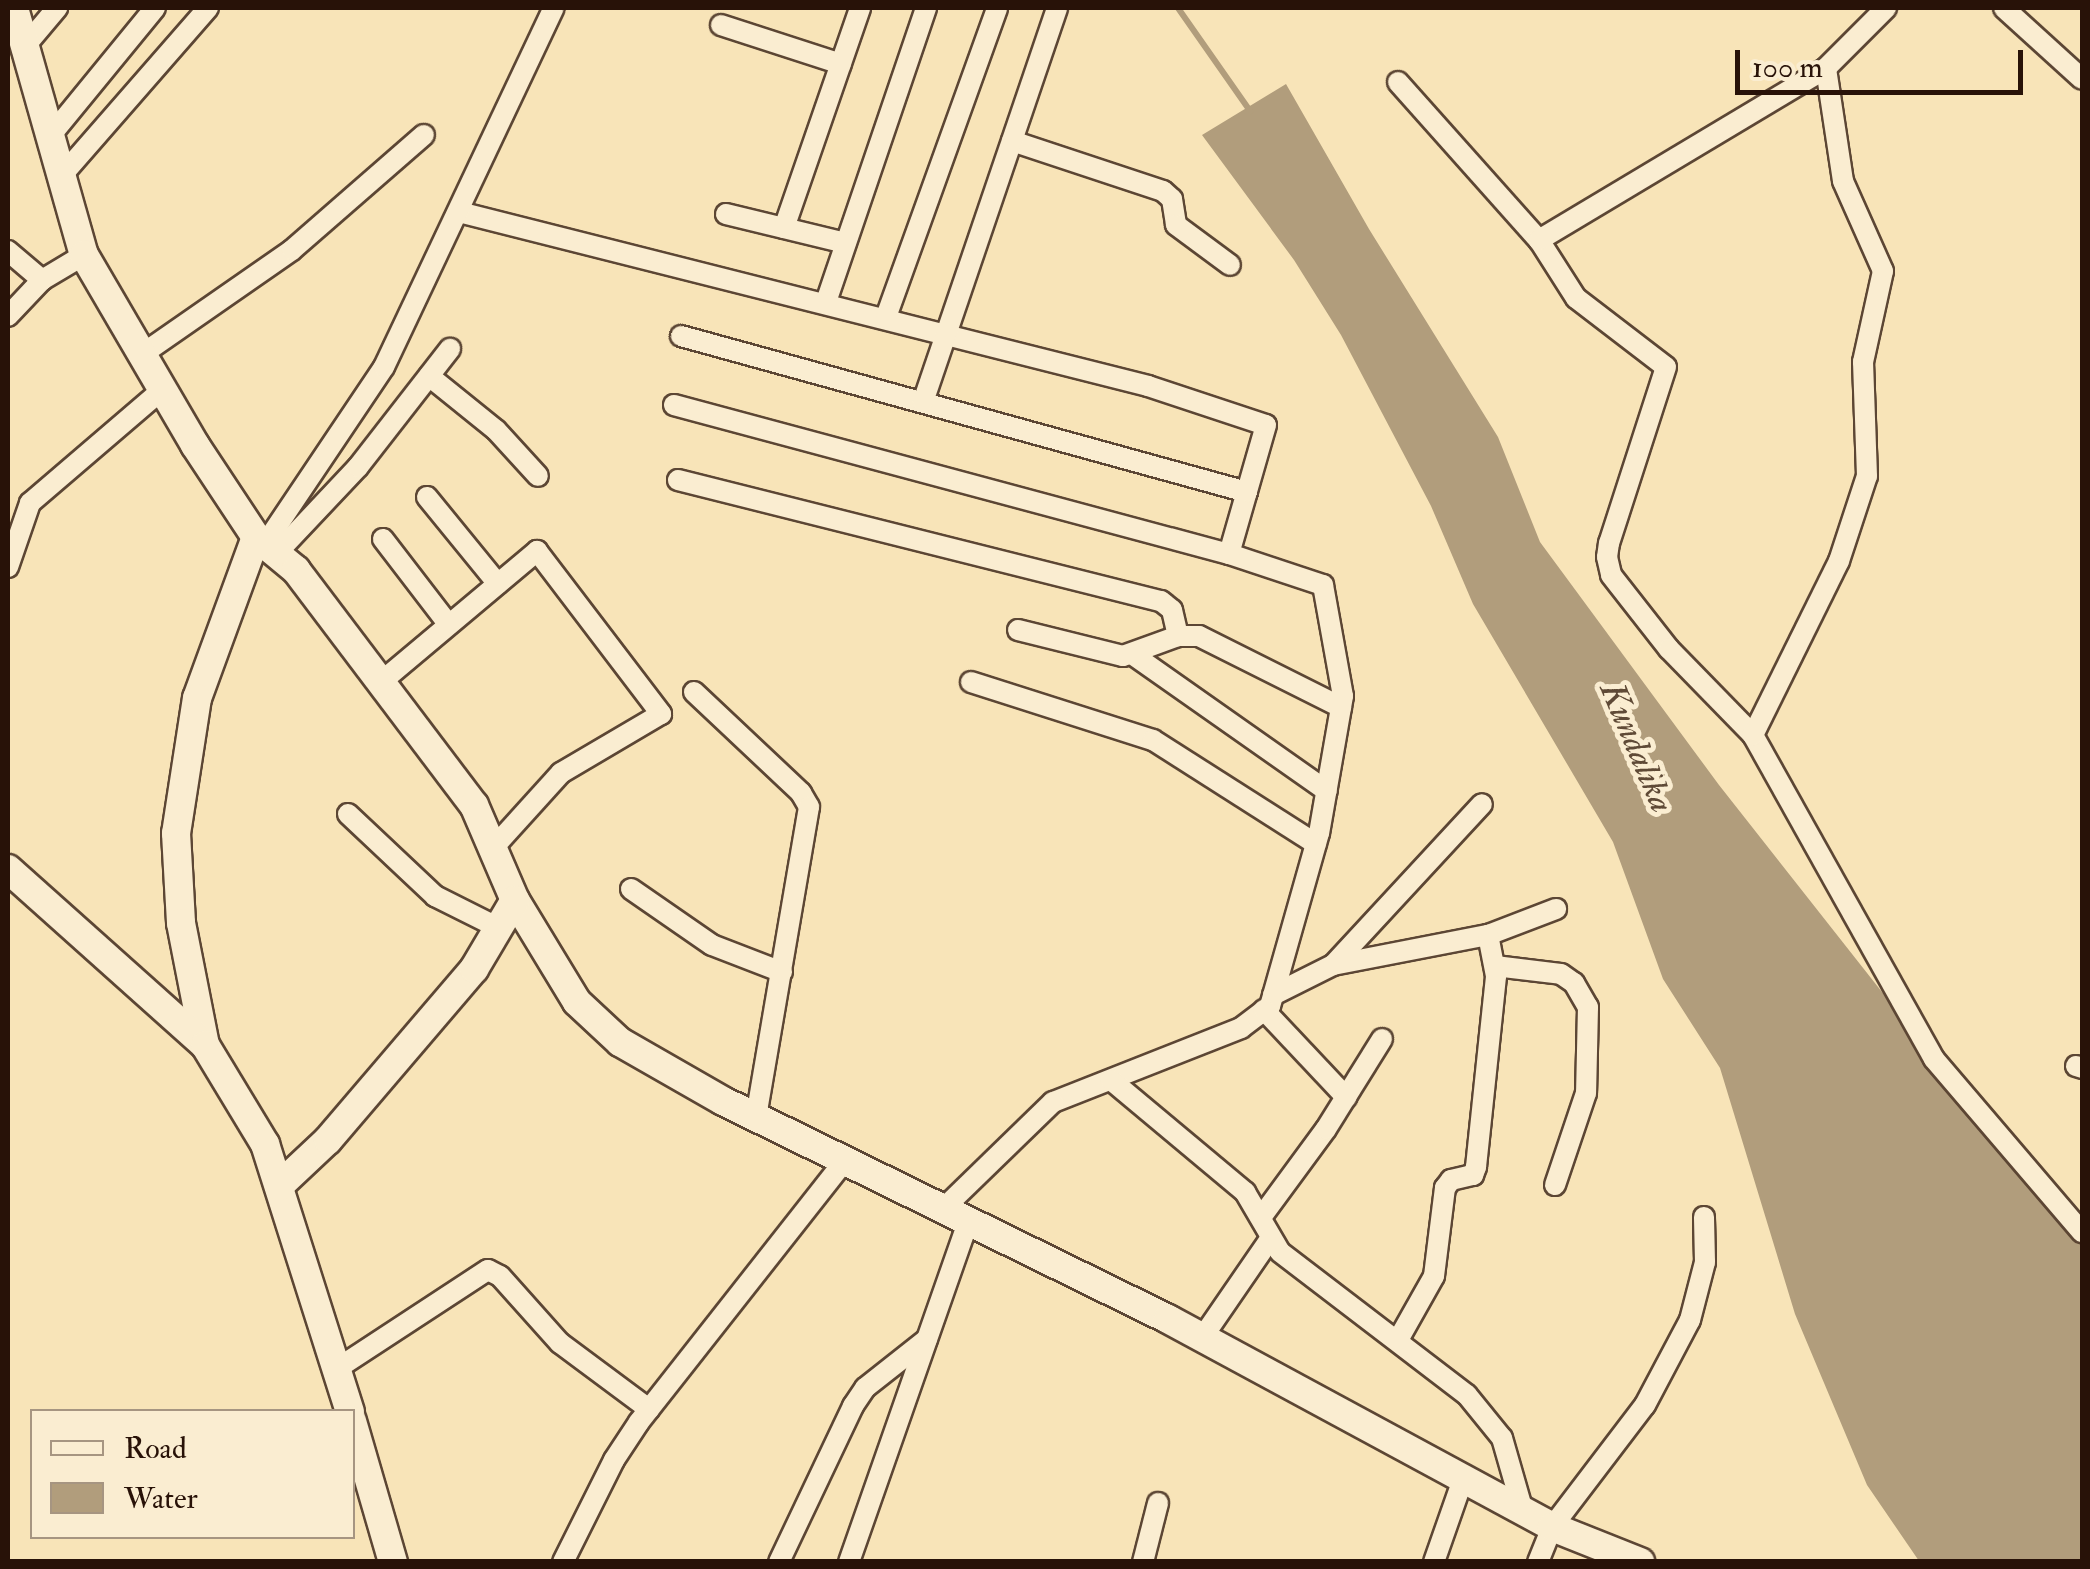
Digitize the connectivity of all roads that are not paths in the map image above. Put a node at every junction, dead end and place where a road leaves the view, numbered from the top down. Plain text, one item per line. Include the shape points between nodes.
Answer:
1 (14, 8) edge
2 (57, 8) edge
3 (155, 8) edge
4 (208, 8) edge
5 (554, 8) edge
6 (860, 8) edge
7 (926, 8) edge
8 (997, 8) edge
9 (1058, 8) edge
10 (1886, 8) edge
11 (2004, 8) edge
12 (721, 25) dead end
13 (25, 46) junction
14 (840, 64) junction
15 (1826, 68) junction
16 (2082, 80) edge
17 (1398, 82) dead end
18 (52, 135) junction
19 (424, 135) dead end
20 (1012, 141) junction
21 (64, 173) junction
22 (459, 212) junction
23 (726, 214) dead end
24 (784, 228) junction
25 (1539, 240) junction
26 (846, 244) junction
27 (8, 251) edge
28 (84, 256) junction
29 (1230, 265) dead end
30 (42, 280) junction
31 (826, 302) junction
32 (8, 316) edge
33 (886, 317) junction
34 (946, 333) junction
35 (681, 336) dead end
36 (450, 349) dead end
37 (141, 355) junction
38 (428, 376) junction
39 (162, 390) junction
40 (923, 402) junction
41 (674, 404) dead end
42 (538, 476) dead end
43 (678, 480) dead end
44 (1247, 492) junction
45 (427, 497) dead end
46 (383, 539) dead end
47 (266, 545) junction
48 (1230, 554) junction
49 (8, 567) edge
50 (498, 584) junction
51 (449, 625) junction
52 (1018, 630) dead end
53 (1178, 636) junction
54 (1132, 654) junction
55 (380, 682) junction
56 (971, 682) dead end
57 (694, 692) dead end
58 (1341, 707) junction
59 (1753, 735) junction
60 (1327, 790) junction
61 (1482, 804) dead end
62 (348, 814) dead end
63 (1316, 844) junction
64 (492, 848) junction
65 (8, 870) edge
66 (631, 889) dead end
67 (515, 900) junction
68 (1556, 909) dead end
69 (501, 929) junction
70 (1488, 935) junction
71 (1332, 966) junction
72 (1495, 966) junction
73 (782, 972) junction
74 (1268, 1003) junction
75 (1382, 1039) dead end
76 (205, 1046) junction
77 (1111, 1080) junction
78 (1346, 1097) junction
79 (756, 1117) junction
80 (852, 1164) junction
81 (1555, 1185) dead end
82 (279, 1186) junction
83 (956, 1214) junction
84 (1262, 1216) junction
85 (1704, 1216) dead end
86 (2082, 1232) edge
87 (1270, 1238) junction
88 (1202, 1338) junction
89 (927, 1339) junction
90 (1398, 1340) junction
91 (338, 1368) junction
92 (349, 1409) edge
93 (649, 1409) junction
94 (355, 1430) edge
95 (1463, 1479) junction
96 (1158, 1503) dead end
97 (1523, 1511) junction
98 (1552, 1527) junction
99 (393, 1562) edge
100 (564, 1562) edge
101 (779, 1562) edge
102 (850, 1562) edge
103 (1144, 1562) edge
104 (1434, 1562) edge
105 (1538, 1562) edge
106 (1640, 1562) edge

1 - 13 street
2 - 13 street
3 - 18 street
4 - 21 street
5 - 22 street
6 - 14 street
7 - 26 street
8 - 33 street
9 - 20 street
10 - 15 street
11 - 16 street
12 - 14 street
13 - 18 street
14 - 24 street
15 - 25 street
15 - 59 street via 1844,181 1884,271 1863,362 1867,476 1839,561
17 - 25 street
18 - 21 street
19 - 37 street via 303,241
20 - 29 street via 1162,191 1172,198 1176,225
20 - 34 street
21 - 28 street
22 - 31 street
22 - 47 street via 384,367
23 - 24 street
24 - 26 street
25 - 59 street via 1576,298 1666,367 1606,557 1620,588 1669,649
26 - 31 street
27 - 30 street
28 - 30 street
28 - 37 street
30 - 32 street
31 - 33 street
33 - 34 street
34 - 40 street
34 - 44 street via 1266,425
35 - 40 street
36 - 38 street
37 - 39 street
38 - 42 street via 496,430
38 - 47 street via 358,467
39 - 47 street
39 - 49 street via 30,503
40 - 44 street
41 - 48 street
43 - 53 street via 1161,601 1171,607
44 - 48 street
45 - 50 street
46 - 51 street
47 - 55 street via 296,570
47 - 76 street via 198,698 176,834 181,923
48 - 58 street via 1323,585
50 - 51 street
50 - 64 street via 537,551 661,714 561,773
51 - 55 street
52 - 54 street
53 - 54 street
53 - 58 street via 1206,638
54 - 60 street
55 - 64 street via 474,805
56 - 63 street via 1153,740
57 - 73 street via 809,807
58 - 60 street
59 - 86 street via 1934,1060
60 - 63 street
61 - 71 street
62 - 69 street via 435,896
63 - 74 street
64 - 67 street
65 - 76 street
66 - 73 street via 712,944
67 - 69 street
67 - 79 street via 596,1024
68 - 70 street
69 - 82 street via 328,1140
70 - 71 street
70 - 72 street
71 - 74 street
72 - 81 street via 1561,974 1588,1007 1586,1093
72 - 90 street via 1476,1167 1445,1188 1434,1276
73 - 79 street
74 - 77 street via 1241,1028
74 - 78 street
75 - 78 street
76 - 82 street via 265,1144
77 - 83 street via 1053,1102
77 - 84 street via 1245,1192
78 - 84 street
79 - 80 street
80 - 83 street
80 - 93 street
82 - 91 street
83 - 88 street
83 - 89 street
84 - 87 street
85 - 98 street via 1705,1262 1690,1320 1645,1405
87 - 88 street
87 - 90 street
88 - 95 street
89 - 101 street via 865,1388 853,1406
89 - 102 street
90 - 97 street via 1467,1395 1502,1438
91 - 92 street
91 - 93 street via 488,1270 496,1271 560,1343
93 - 100 street via 614,1460
94 - 99 street
95 - 97 street
95 - 104 street
96 - 103 street
97 - 98 street
98 - 105 street
98 - 106 street

